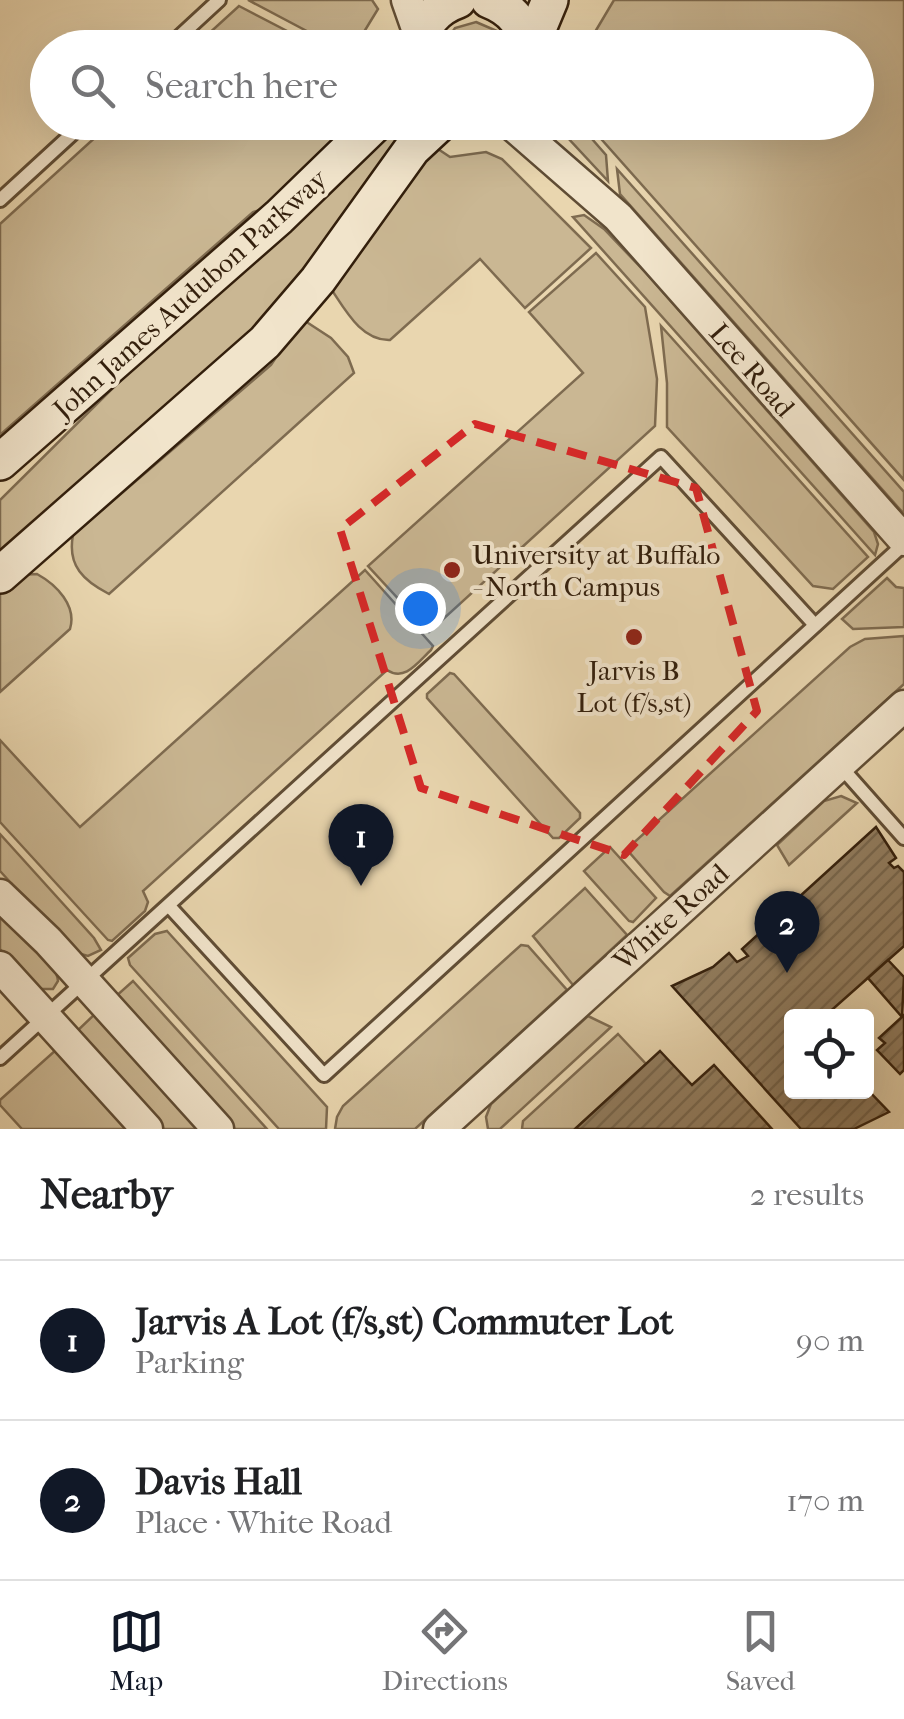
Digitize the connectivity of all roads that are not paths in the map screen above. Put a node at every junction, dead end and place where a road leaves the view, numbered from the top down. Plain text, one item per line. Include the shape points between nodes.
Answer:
1 (219, 0) edge
2 (407, 0) edge
3 (458, 0) edge
4 (490, 0) edge
5 (550, 0) edge
6 (186, 30) edge
7 (416, 30) edge
8 (426, 30) edge
9 (524, 30) edge
10 (538, 30) edge
11 (65, 140) edge
12 (358, 140) edge
13 (422, 140) edge
14 (530, 140) edge
15 (559, 140) edge
16 (0, 200) edge
17 (600, 200) junction
18 (0, 462) edge
19 (904, 542) edge
20 (0, 574) edge
21 (815, 626) junction
22 (902, 711) edge
23 (839, 765) junction
24 (904, 838) edge
25 (0, 895) edge
26 (169, 906) junction
27 (0, 967) edge
28 (86, 983) junction
29 (45, 1016) junction
30 (0, 1058) edge
31 (147, 1129) edge
32 (218, 1129) edge
33 (439, 1129) edge

1 - 6 lane
2 - 7 street
3 - 8 main road via 436,12
4 - 9 main road
5 - 10 main road
11 - 16 lane
12 - 18 main road, John James Audubon Parkway
13 - 20 main road, John James Audubon Parkway via 265,342
14 - 17 street, Lee Road
15 - 17 street, Lee Road
17 - 19 street, Lee Road
19 - 21 lane
21 - 26 lane via 324,1075
21 - 26 lane via 661,457
22 - 23 street, White Road
23 - 24 lane
23 - 33 street, White Road
25 - 28 street
26 - 28 lane
27 - 29 street
28 - 29 lane
28 - 32 street
29 - 30 lane
29 - 31 street

